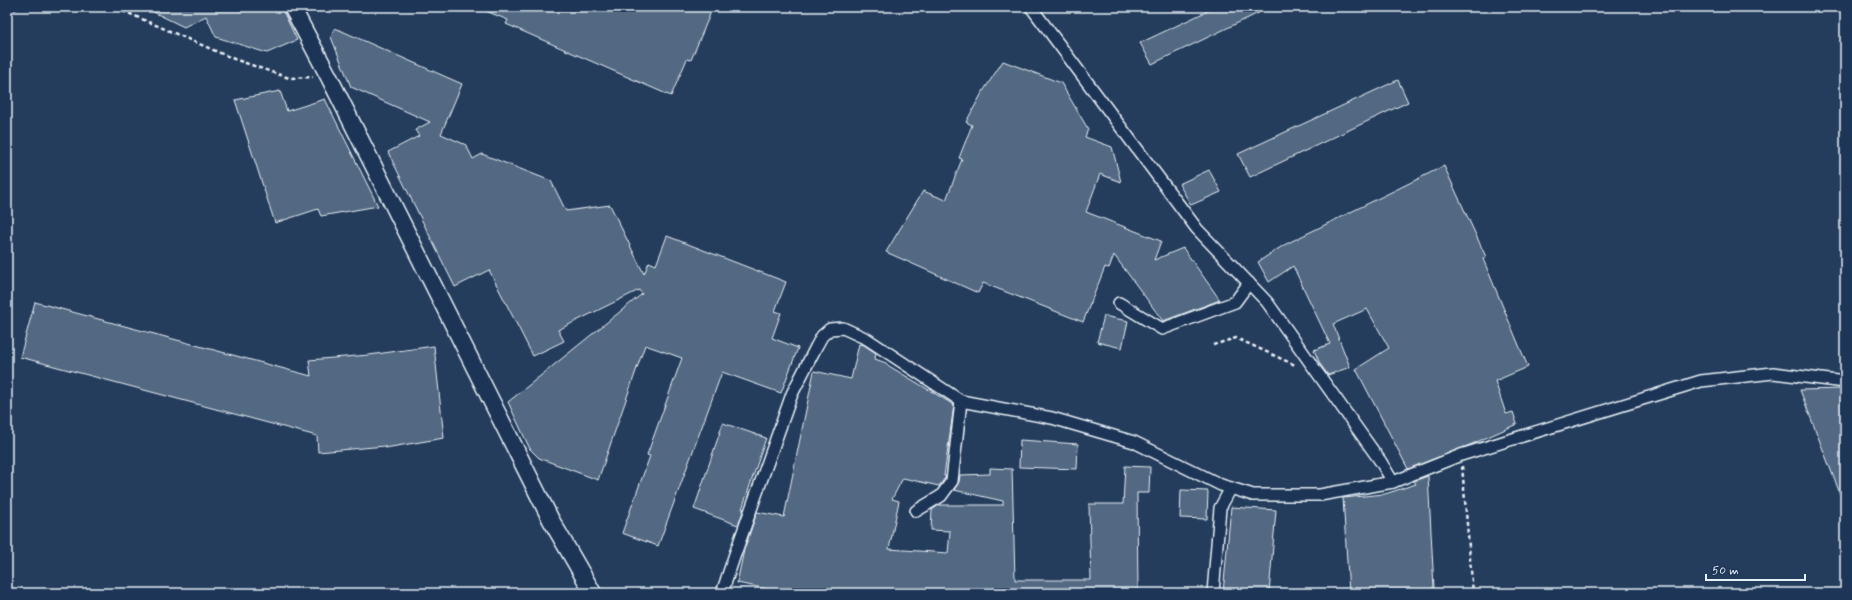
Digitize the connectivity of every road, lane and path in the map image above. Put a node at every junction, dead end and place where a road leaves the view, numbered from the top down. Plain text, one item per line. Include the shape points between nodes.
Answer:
1 (21, 7) edge
2 (109, 7) edge
3 (292, 7) edge
4 (1031, 7) edge
5 (7, 12) edge
6 (329, 77) junction
7 (1249, 283) junction
8 (1119, 303) dead end
9 (1213, 345) dead end
10 (1308, 359) junction
11 (1845, 382) edge
12 (961, 401) junction
13 (1461, 455) junction
14 (1393, 482) junction
15 (1231, 488) junction
16 (916, 512) dead end
17 (593, 593) edge
18 (722, 593) edge
19 (1213, 593) edge
20 (1473, 593) edge

1 - 5 path
2 - 6 path via 234,59 289,78
3 - 6 street
4 - 7 street via 1197,229
6 - 17 street via 550,520
7 - 8 street via 1235,302 1162,329
7 - 10 street via 1267,302
9 - 10 path via 1236,338 1295,366
10 - 14 street via 1382,462
11 - 13 street via 1773,373 1701,381
12 - 15 street via 1052,418 1134,442
12 - 16 street via 952,481 941,496
12 - 18 street via 867,338 843,328 830,329 826,332 816,346 792,394
13 - 14 street
13 - 20 path
14 - 15 street via 1320,495 1253,495
15 - 19 street via 1220,508

